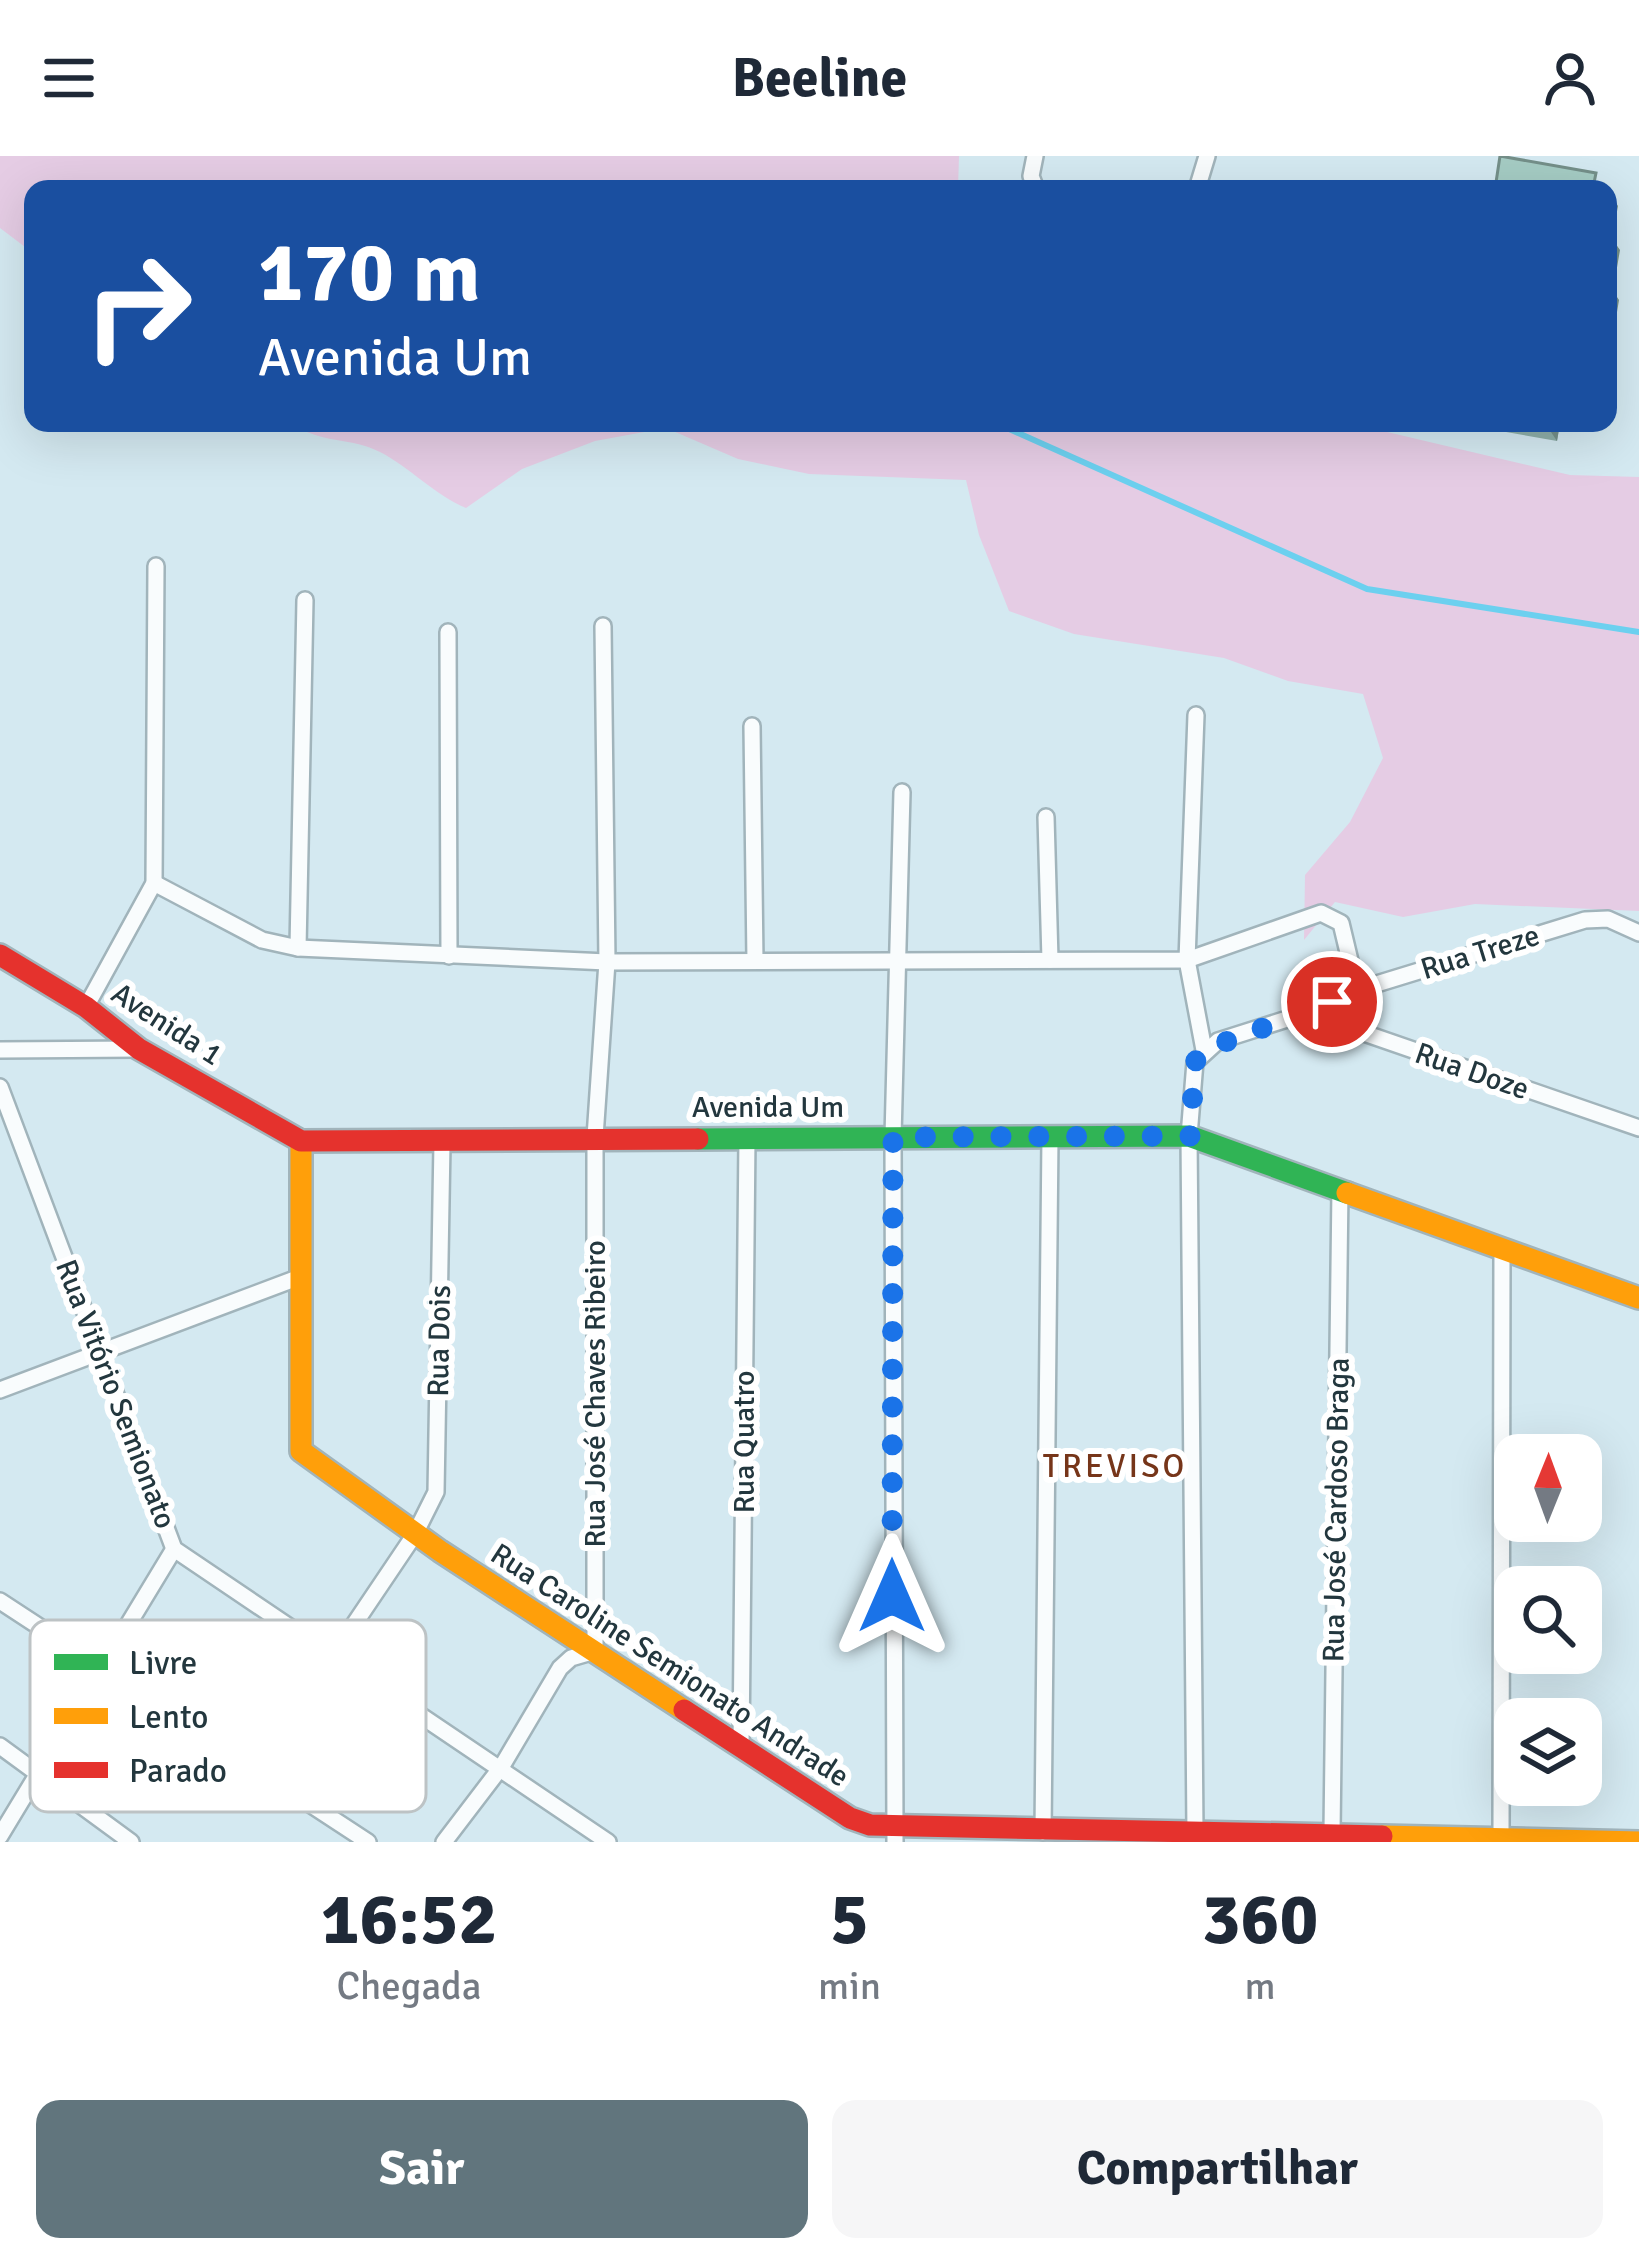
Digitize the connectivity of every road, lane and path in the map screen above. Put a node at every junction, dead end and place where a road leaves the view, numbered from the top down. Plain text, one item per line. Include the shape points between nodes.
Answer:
1 (155, 566) dead end
2 (305, 600) dead end
3 (602, 626) dead end
4 (448, 632) dead end
5 (1196, 715) dead end
6 (752, 726) dead end
7 (902, 792) dead end
8 (1046, 817) dead end
9 (154, 883) junction
10 (1639, 933) edge
11 (298, 948) junction
12 (0, 956) edge
13 (449, 956) junction
14 (898, 960) junction
15 (1050, 960) junction
16 (1187, 960) junction
17 (755, 961) junction
18 (607, 962) junction
19 (1357, 990) junction
20 (86, 1007) junction
21 (1306, 1013) junction
22 (140, 1049) junction
23 (0, 1050) edge
24 (1204, 1050) junction
25 (0, 1087) edge
26 (1639, 1128) edge
27 (1190, 1136) junction
28 (595, 1137) junction
29 (747, 1137) junction
30 (893, 1137) junction
31 (1050, 1137) junction
32 (301, 1141) junction
33 (442, 1143) junction
34 (1340, 1188) junction
35 (1502, 1248) junction
36 (300, 1277) junction
37 (1639, 1298) edge
38 (101, 1351) junction
39 (0, 1390) edge
40 (415, 1534) junction
41 (174, 1549) junction
42 (0, 1600) edge
43 (30, 1620) edge
44 (131, 1620) edge
45 (280, 1620) edge
46 (357, 1620) edge
47 (595, 1651) junction
48 (426, 1717) edge
49 (0, 1746) edge
50 (741, 1747) junction
51 (30, 1765) edge
52 (502, 1766) junction
53 (30, 1789) edge
54 (92, 1812) edge
55 (324, 1812) edge
56 (1043, 1832) junction
57 (1332, 1832) junction
58 (1195, 1833) junction
59 (893, 1834) edge
60 (0, 1836) edge
61 (1502, 1838) junction
62 (131, 1842) edge
63 (368, 1842) edge
64 (444, 1842) edge
65 (608, 1842) edge
66 (1639, 1842) edge

1 - 9 street
2 - 11 street
3 - 18 street, Rua José Chaves Ribeiro
4 - 13 street
5 - 16 street
6 - 17 street
7 - 14 street
8 - 15 street
9 - 11 street via 262,940
9 - 20 street
10 - 19 street, Rua Treze via 1608,919 1585,920
11 - 13 street
12 - 20 street, Avenida 1
13 - 18 street
14 - 15 street
14 - 17 street
14 - 30 street
15 - 16 street
16 - 19 street via 1321,913 1341,923
16 - 24 street
17 - 18 street
18 - 28 street, Rua José Chaves Ribeiro
19 - 21 street, Rua Treze
20 - 22 street, Avenida 1
21 - 24 street, Rua Treze
21 - 26 street, Rua Doze
22 - 23 street
22 - 32 street, Avenida 1
24 - 27 street via 1195,1062
25 - 38 street, Rua Vitório Semionato
27 - 31 street, Avenida Um
27 - 34 street, Avenida Um
27 - 58 street
28 - 29 street, Avenida Um
28 - 33 street, Avenida Um
28 - 47 street, Rua José Chaves Ribeiro
29 - 30 street, Avenida Um
29 - 50 street, Rua Quatro
30 - 31 street, Avenida Um
30 - 59 street
31 - 56 street
32 - 33 street, Avenida Um
32 - 36 street, Rua Caroline Semionato Andrade
33 - 40 street, Rua Dois via 436,1492
34 - 35 street, Avenida Um
34 - 57 street, Rua José Cardoso Braga
35 - 37 street, Avenida Um
35 - 61 street
36 - 38 street
36 - 40 street, Rua Caroline Semionato Andrade via 301,1451
38 - 39 street
38 - 41 street, Rua Vitório Semionato
40 - 46 street, Rua Dois
40 - 47 street, Rua Caroline Semionato Andrade
41 - 44 street
41 - 45 street, Rua Vitório Semionato
42 - 43 street
47 - 50 street, Rua Caroline Semionato Andrade
47 - 52 street via 560,1667
48 - 52 street, Rua Vitório Semionato
49 - 51 street
50 - 59 street, Rua Caroline Semionato Andrade via 850,1818
52 - 64 street
52 - 65 street, Rua Vitório Semionato
53 - 60 street
54 - 62 street
55 - 63 street
56 - 58 street, Rua Caroline Semionato Andrade
56 - 59 street, Rua Caroline Semionato Andrade
57 - 58 street, Rua Caroline Semionato Andrade
57 - 61 street, Rua Caroline Semionato Andrade
61 - 66 street, Rua Caroline Semionato Andrade

